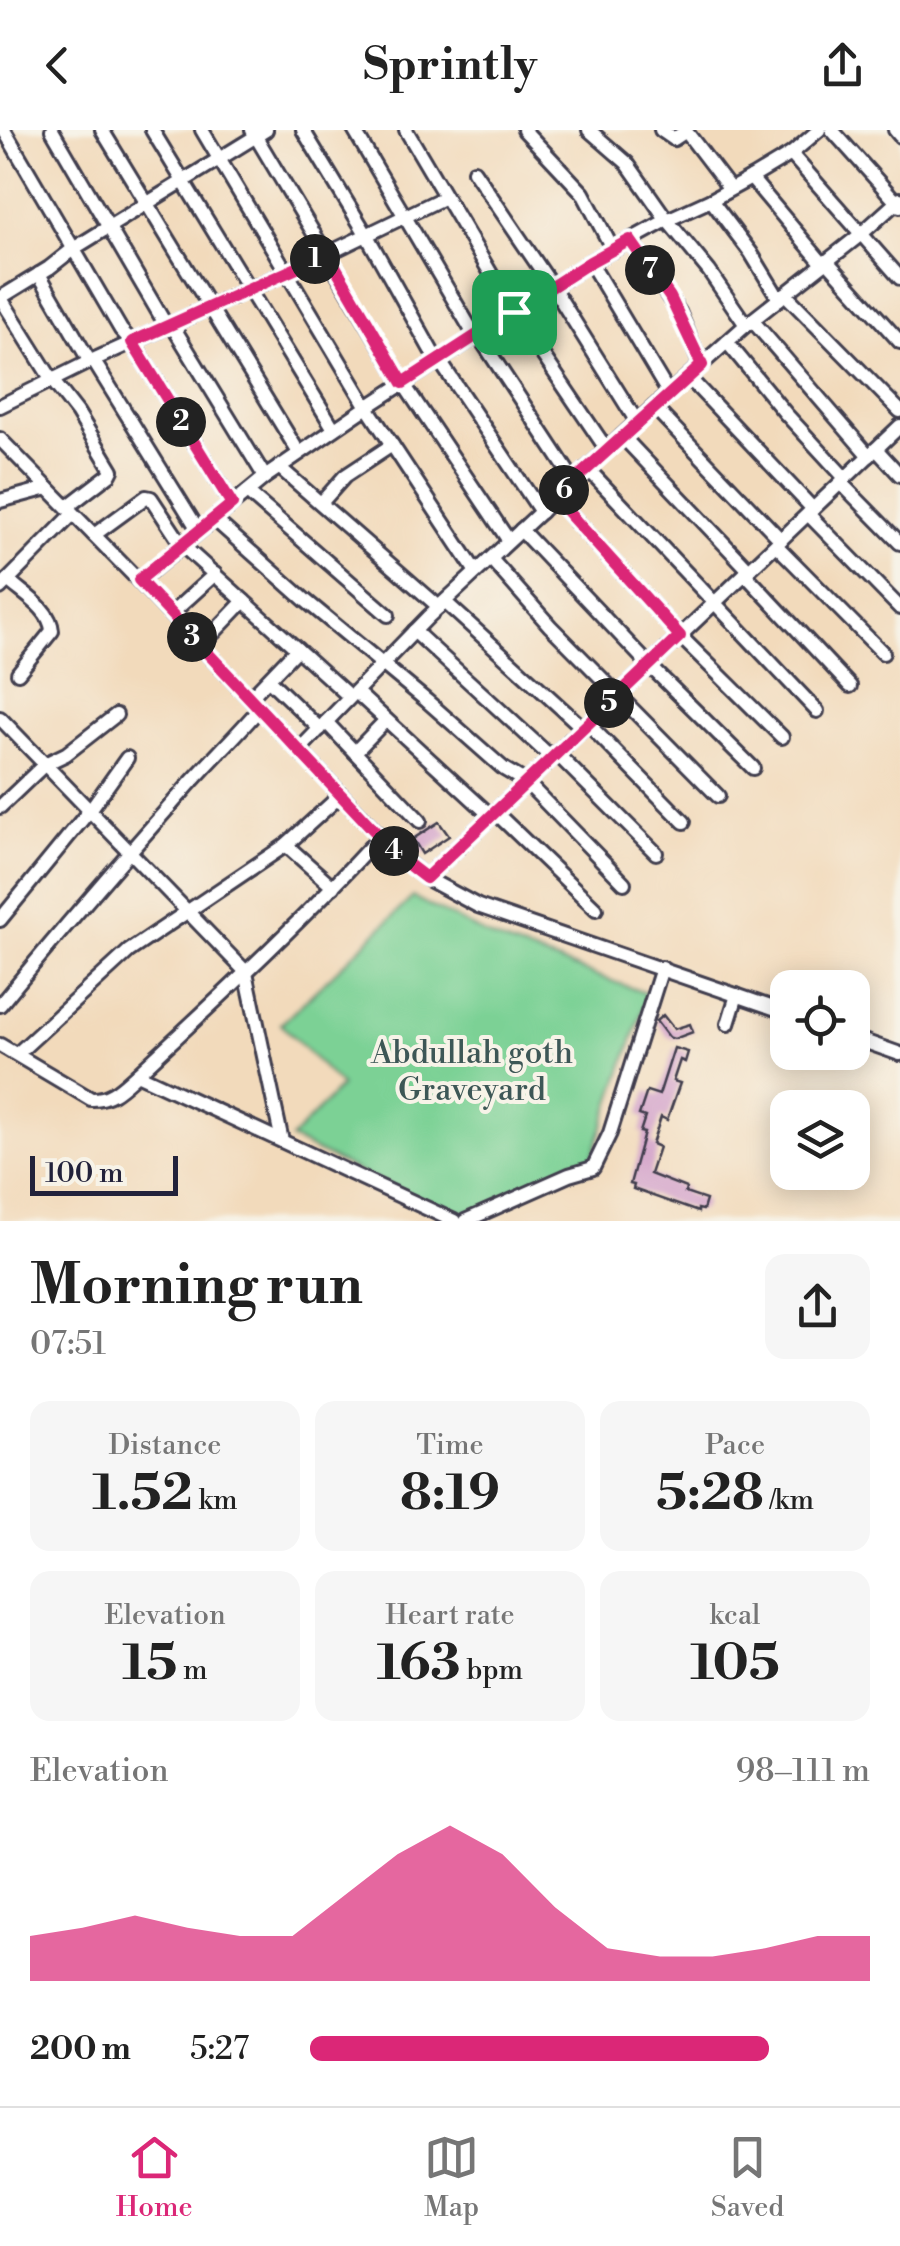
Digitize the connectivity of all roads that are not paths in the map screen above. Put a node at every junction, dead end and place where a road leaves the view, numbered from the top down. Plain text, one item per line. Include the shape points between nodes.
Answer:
1 (4, 130) edge
2 (52, 130) edge
3 (102, 130) edge
4 (152, 130) edge
5 (202, 130) edge
6 (303, 130) edge
7 (354, 130) edge
8 (406, 130) edge
9 (524, 130) edge
10 (589, 130) edge
11 (661, 130) edge
12 (819, 130) edge
13 (832, 130) edge
14 (895, 130) edge
15 (258, 132) edge
16 (690, 132) edge
17 (900, 136) edge
18 (791, 154) junction
19 (219, 158) junction
20 (474, 171) dead end
21 (751, 178) junction
22 (182, 181) junction
23 (730, 190) junction
24 (445, 197) junction
25 (711, 200) junction
26 (899, 202) edge
27 (146, 204) junction
28 (406, 217) junction
29 (667, 220) junction
30 (109, 227) junction
31 (366, 234) junction
32 (860, 235) junction
33 (630, 240) junction
34 (73, 249) junction
35 (613, 250) junction
36 (328, 254) junction
37 (590, 262) junction
38 (825, 262) junction
39 (286, 271) junction
40 (39, 274) junction
41 (900, 278) edge
42 (552, 286) junction
43 (250, 289) junction
44 (782, 296) junction
45 (0, 298) edge
46 (210, 308) junction
47 (514, 312) junction
48 (749, 323) junction
49 (170, 326) junction
50 (476, 335) junction
51 (132, 342) junction
52 (727, 342) junction
53 (900, 342) edge
54 (438, 360) junction
55 (91, 361) junction
56 (702, 365) junction
57 (688, 376) junction
58 (52, 380) junction
59 (403, 383) junction
60 (668, 394) junction
61 (0, 406) edge
62 (367, 406) junction
63 (654, 406) junction
64 (900, 411) edge
65 (636, 422) junction
66 (900, 426) edge
67 (334, 429) junction
68 (622, 436) junction
69 (0, 439) edge
70 (392, 445) junction
71 (607, 450) junction
72 (872, 452) junction
73 (299, 453) junction
74 (279, 466) junction
75 (587, 468) junction
76 (900, 475) edge
77 (265, 477) junction
78 (574, 481) junction
79 (843, 481) junction
80 (48, 488) junction
81 (248, 492) junction
82 (555, 498) junction
83 (0, 500) edge
84 (232, 504) junction
85 (322, 504) junction
86 (70, 510) junction
87 (541, 512) junction
88 (810, 512) junction
89 (214, 519) junction
90 (522, 530) junction
91 (199, 531) junction
92 (94, 535) junction
93 (509, 542) junction
94 (778, 542) junction
95 (900, 543) edge
96 (182, 545) junction
97 (491, 558) junction
98 (476, 572) junction
99 (747, 572) junction
100 (215, 574) junction
101 (139, 580) junction
102 (4, 584) edge
103 (244, 601) junction
104 (714, 603) junction
105 (442, 604) junction
106 (900, 608) edge
107 (171, 614) junction
108 (388, 614) dead end
109 (414, 632) junction
110 (680, 636) junction
111 (201, 646) junction
112 (297, 648) junction
113 (883, 653) dead end
114 (382, 665) junction
115 (649, 666) junction
116 (18, 673) dead end
117 (269, 680) junction
118 (850, 686) dead end
119 (353, 694) junction
120 (618, 695) junction
121 (255, 703) junction
122 (817, 711) dead end
123 (116, 715) dead end
124 (0, 718) edge
125 (386, 720) junction
126 (323, 725) junction
127 (585, 726) junction
128 (782, 736) dead end
129 (299, 750) junction
130 (354, 752) junction
131 (554, 756) junction
132 (127, 758) dead end
133 (44, 764) junction
134 (752, 768) dead end
135 (526, 782) junction
136 (341, 795) junction
137 (718, 796) dead end
138 (0, 807) edge
139 (90, 810) junction
140 (493, 814) junction
141 (420, 821) dead end
142 (684, 822) dead end
143 (380, 836) junction
144 (286, 845) junction
145 (131, 852) junction
146 (656, 853) dead end
147 (426, 878) junction
148 (624, 883) dead end
149 (332, 887) junction
150 (596, 909) dead end
151 (189, 911) junction
152 (0, 920) edge
153 (662, 968) junction
154 (246, 972) junction
155 (737, 995) junction
156 (0, 1005) edge
157 (770, 1007) edge
158 (728, 1024) dead end
159 (870, 1043) edge
160 (0, 1045) edge
161 (16, 1054) junction
162 (900, 1054) edge
163 (137, 1074) junction
164 (282, 1141) junction
165 (454, 1221) edge
166 (465, 1221) edge

1 - 34 street
2 - 30 street
3 - 27 street
4 - 22 street
5 - 19 street
6 - 31 street
7 - 28 street
8 - 24 street
9 - 35 street via 583,192
10 - 29 street via 627,163
11 - 16 street via 674,139
12 - 18 street
13 - 26 street
14 - 17 street
15 - 19 street
15 - 36 street
16 - 23 street
18 - 21 street
18 - 32 street
19 - 22 street
19 - 39 street
20 - 42 street
21 - 23 street
21 - 38 street
22 - 27 street
22 - 43 street
23 - 25 street
24 - 28 street
24 - 47 street
25 - 29 street
25 - 44 street
26 - 32 street
27 - 30 street
27 - 46 street
28 - 31 street
28 - 50 street
29 - 33 street
29 - 48 street
30 - 34 street
30 - 49 street
31 - 36 street
31 - 54 street
32 - 38 street
32 - 41 street
33 - 35 street
33 - 56 street via 670,297
34 - 40 street
34 - 51 street
35 - 37 street
36 - 39 street
36 - 59 street
37 - 42 street
37 - 60 street
38 - 44 street
38 - 53 street
39 - 43 street
39 - 62 street
40 - 45 street
40 - 55 street
42 - 47 street
42 - 65 street
43 - 46 street
43 - 67 street
44 - 48 street
44 - 64 street
45 - 58 street
46 - 49 street
46 - 73 street
47 - 50 street
47 - 71 street
48 - 52 street
48 - 72 street
49 - 51 street
49 - 77 street
50 - 54 street
50 - 78 street
51 - 55 street
51 - 84 street
52 - 56 street
52 - 79 street
54 - 59 street
54 - 87 street
55 - 58 street
55 - 91 street
56 - 57 street
57 - 60 street
57 - 88 street
58 - 61 street
58 - 86 street via 112,470
59 - 62 street
59 - 93 street
60 - 63 street
62 - 67 street
62 - 70 street
63 - 65 street
63 - 94 street
65 - 68 street
66 - 72 street
67 - 73 street
68 - 71 street
68 - 99 street
69 - 80 street
70 - 85 street via 345,476
70 - 98 street
71 - 75 street
72 - 76 street
72 - 79 street
73 - 74 street
74 - 77 street
74 - 85 street
75 - 78 street
75 - 104 street
77 - 81 street
78 - 82 street
79 - 88 street
79 - 95 street
80 - 83 street
80 - 86 street
81 - 84 street
81 - 108 street
82 - 87 street
82 - 110 street
84 - 89 street
85 - 105 street
86 - 92 street
86 - 102 street
87 - 90 street
88 - 94 street
88 - 106 street
89 - 91 street
89 - 114 street
90 - 93 street
90 - 115 street
91 - 96 street
92 - 96 street via 148,496
92 - 101 street
93 - 97 street
94 - 99 street
94 - 113 street
96 - 100 street
96 - 101 street
97 - 98 street
97 - 120 street
98 - 105 street
99 - 104 street
99 - 118 street
100 - 103 street
100 - 107 street
101 - 107 street
102 - 116 street via 52,622
103 - 111 street
103 - 112 street
104 - 110 street
104 - 122 street
105 - 109 street
105 - 127 street
107 - 111 street
109 - 114 street
109 - 131 street
110 - 115 street
110 - 128 street
111 - 121 street
112 - 117 street
112 - 119 street
114 - 119 street
114 - 135 street
115 - 120 street
115 - 134 street
117 - 121 street
117 - 126 street
119 - 125 street
119 - 126 street
120 - 127 street
120 - 137 street
121 - 129 street
121 - 145 street
123 - 133 street
124 - 133 street
125 - 130 street
125 - 140 street
126 - 129 street
126 - 130 street
127 - 131 street
127 - 142 street
129 - 136 street
130 - 141 street
131 - 135 street
131 - 146 street
132 - 139 street
133 - 138 street
133 - 139 street
135 - 140 street
135 - 148 street
136 - 143 street
136 - 144 street
139 - 145 street
139 - 152 street
140 - 147 street
140 - 150 street
143 - 147 street
143 - 149 street
144 - 149 street
144 - 151 street
145 - 151 street
145 - 156 street
147 - 153 street via 478,906
149 - 154 street
151 - 154 street
151 - 161 street via 129,951
153 - 155 street
153 - 166 street via 597,1163
154 - 163 street
154 - 164 street
155 - 157 street
155 - 158 street
159 - 162 street
160 - 161 street
161 - 163 street via 91,1099 110,1097
163 - 164 street
164 - 165 street

